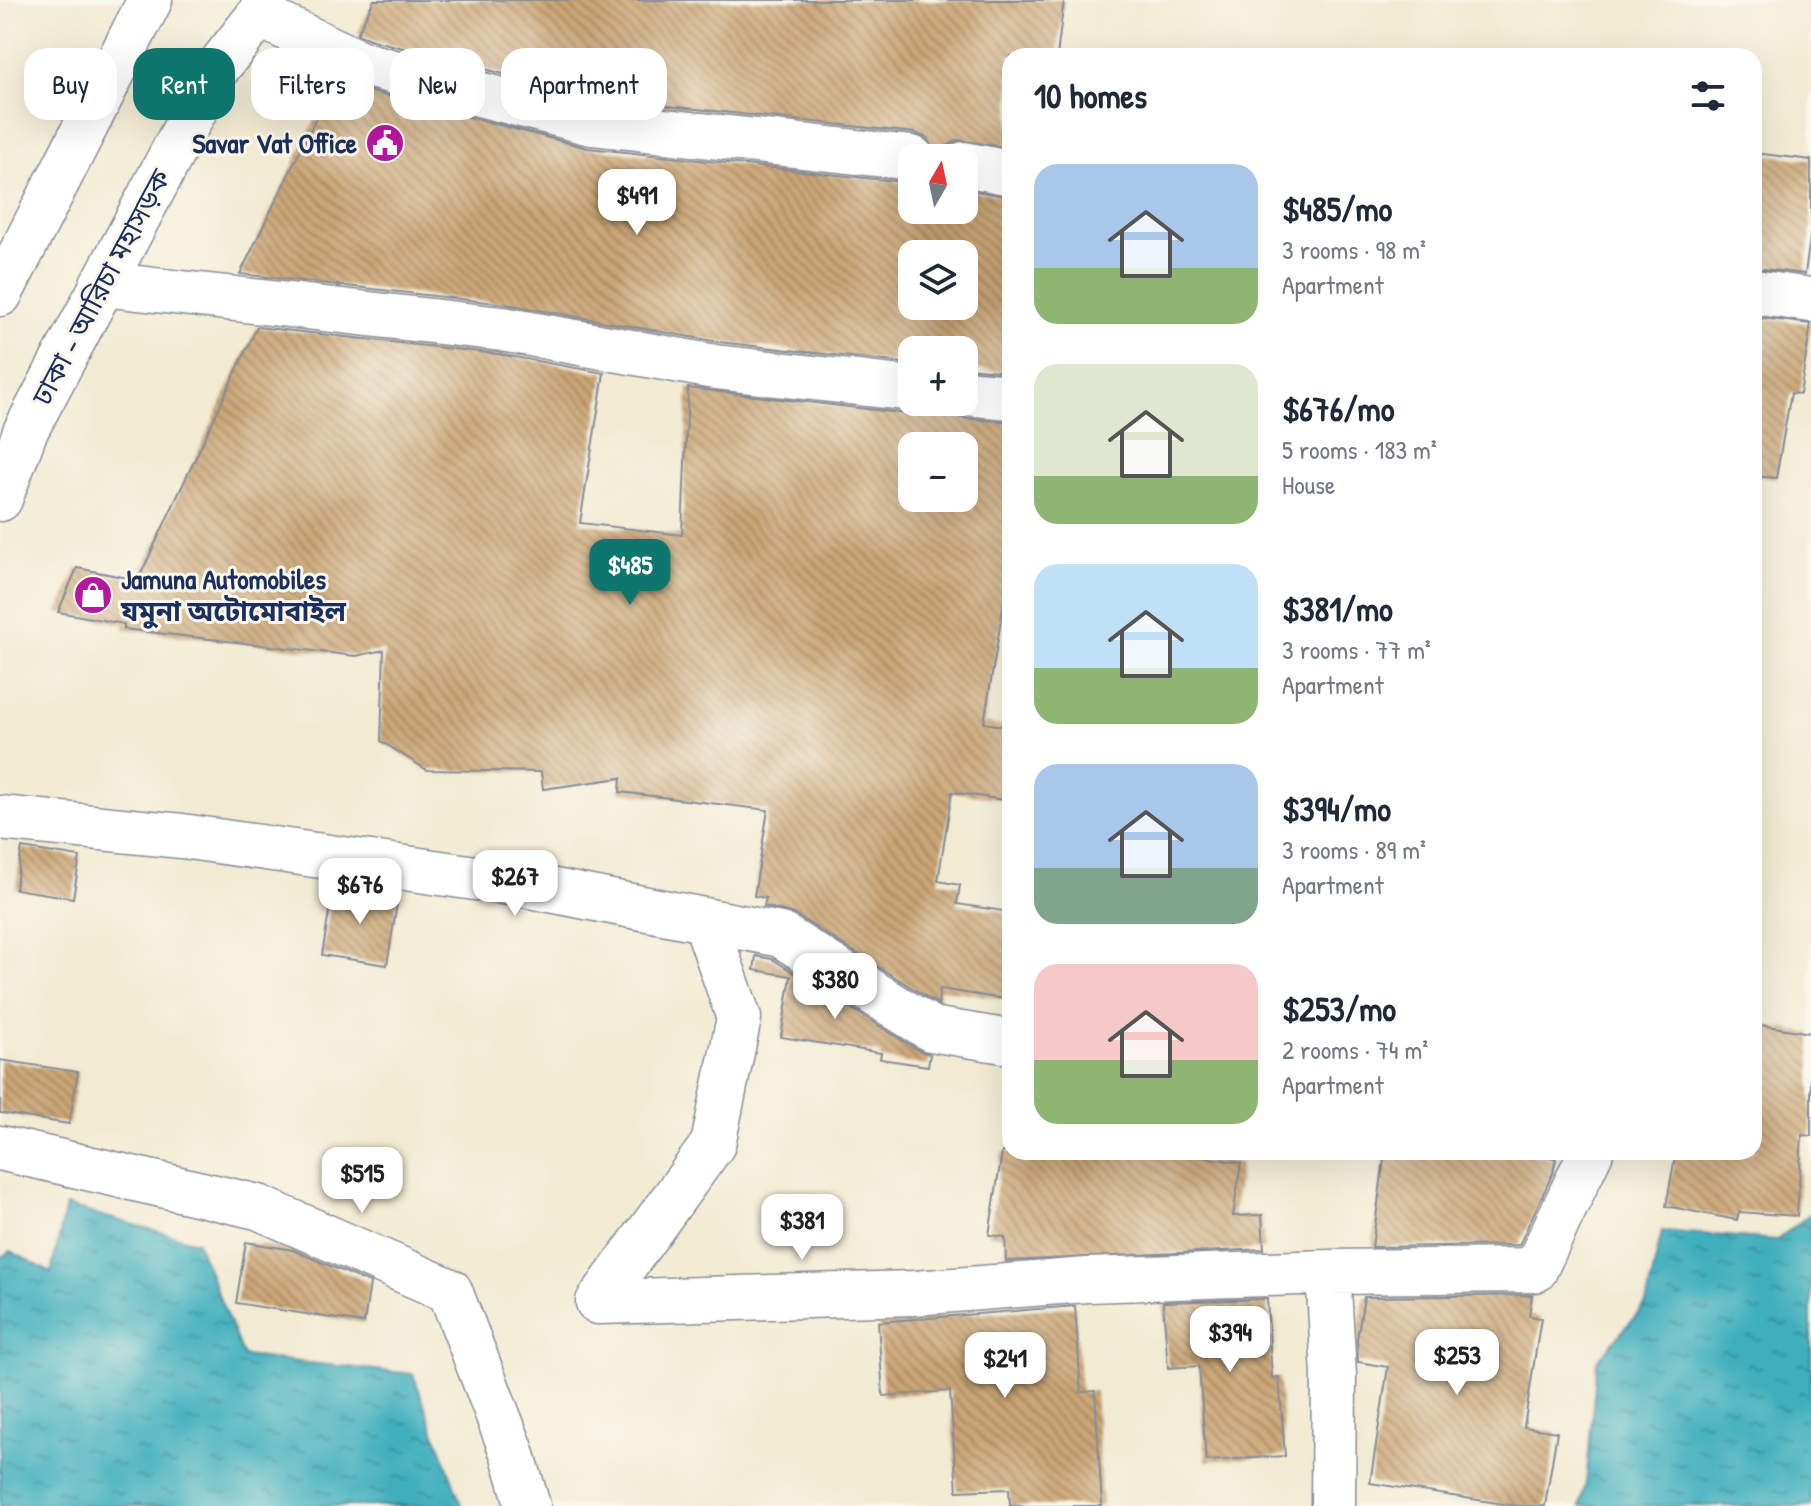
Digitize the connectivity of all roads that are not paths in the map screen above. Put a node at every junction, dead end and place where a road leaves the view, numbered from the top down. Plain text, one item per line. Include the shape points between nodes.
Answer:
1 (150, 0) edge
2 (262, 7) edge
3 (898, 156) edge
4 (978, 167) edge
5 (1002, 171) edge
6 (102, 284) junction
7 (1762, 293) edge
8 (0, 294) edge
9 (1811, 300) edge
10 (898, 387) edge
11 (978, 394) edge
12 (1002, 396) edge
13 (0, 499) edge
14 (0, 818) edge
15 (705, 920) junction
16 (1002, 1041) edge
17 (0, 1148) edge
18 (1587, 1160) edge
19 (1328, 1272) junction
20 (528, 1506) edge
21 (1333, 1506) edge

1 - 8 main road
2 - 3 main road via 363,64 591,123
2 - 6 main road, ঢাকা - আরিচা মহাসড়ক via 216,70
4 - 5 main road
6 - 10 main road via 502,329 715,367
6 - 13 main road, ঢাকা - আরিচা মহাসড়ক via 25,432
7 - 9 main road
11 - 12 main road
14 - 15 main road via 182,836 493,881
15 - 16 main road via 781,935 931,1029
15 - 19 main road via 739,1018 713,1144 598,1302
17 - 20 main road via 258,1207 450,1291
18 - 19 main road via 1535,1270
19 - 21 main road

